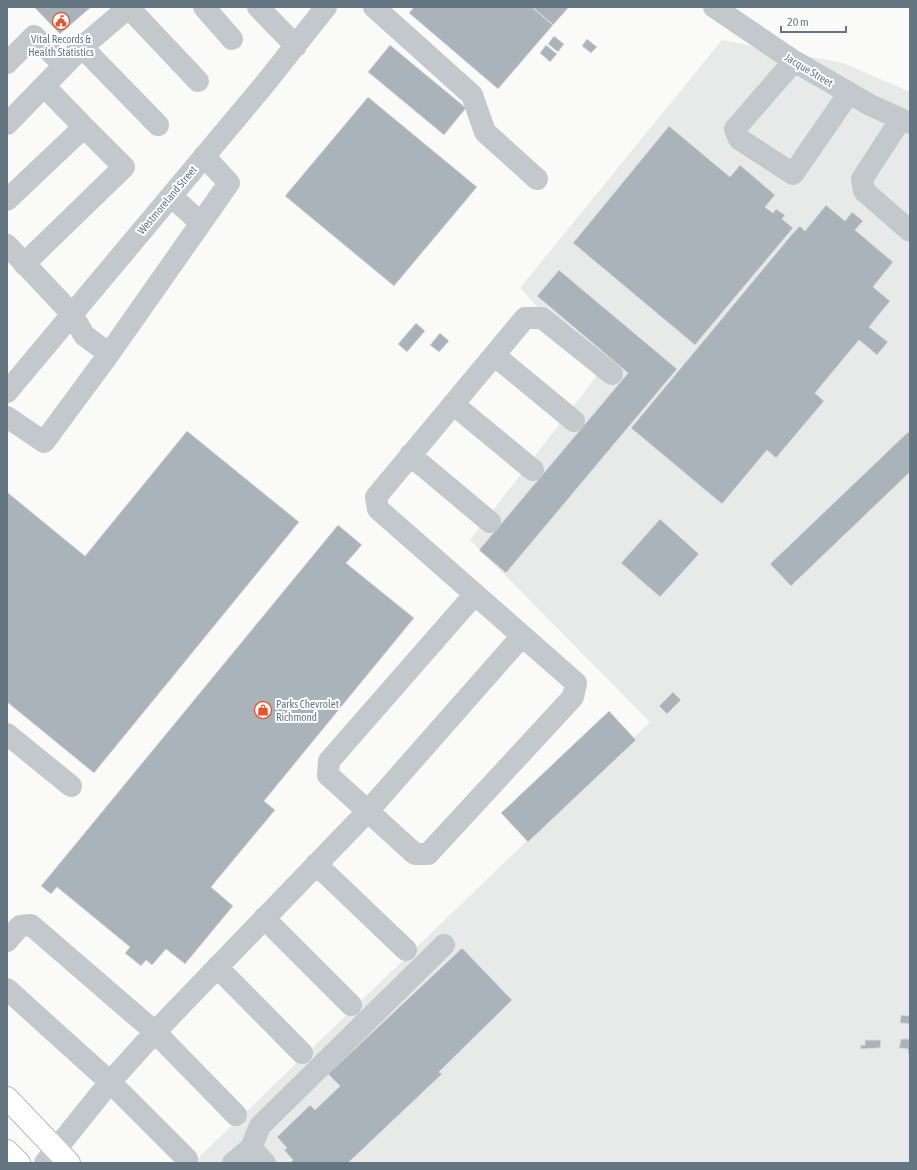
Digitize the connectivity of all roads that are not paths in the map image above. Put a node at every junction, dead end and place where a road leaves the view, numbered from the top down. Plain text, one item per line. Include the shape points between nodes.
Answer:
1 (129, 7) edge
2 (204, 7) edge
3 (258, 7) edge
4 (326, 7) edge
5 (714, 7) edge
6 (376, 8) edge
7 (232, 39) dead end
8 (296, 46) junction
9 (82, 47) junction
10 (794, 61) junction
11 (7, 63) edge
12 (64, 65) junction
13 (198, 81) dead end
14 (45, 87) junction
15 (849, 93) junction
16 (905, 121) edge
17 (7, 124) edge
18 (158, 125) dead end
19 (84, 127) junction
20 (204, 156) junction
21 (537, 179) dead end
22 (171, 196) junction
23 (7, 200) edge
24 (201, 223) junction
25 (910, 231) edge
26 (7, 245) edge
27 (24, 264) junction
28 (72, 314) junction
29 (109, 354) junction
30 (494, 355) junction
31 (612, 374) dead end
32 (7, 392) edge
33 (453, 404) junction
34 (7, 417) edge
35 (574, 420) dead end
36 (410, 455) junction
37 (533, 470) dead end
38 (490, 522) dead end
39 (475, 594) junction
40 (522, 636) junction
41 (7, 734) edge
42 (71, 786) dead end
43 (368, 811) junction
44 (316, 864) junction
45 (264, 918) junction
46 (7, 942) edge
47 (444, 945) dead end
48 (406, 950) dead end
49 (217, 967) junction
50 (7, 989) edge
51 (351, 1005) dead end
52 (155, 1032) junction
53 (302, 1053) dead end
54 (110, 1082) junction
55 (7, 1098) edge
56 (236, 1115) dead end
57 (7, 1150) edge
58 (258, 1155) edge
59 (57, 1158) edge
60 (187, 1159) dead end
61 (19, 1163) edge
62 (233, 1163) edge

1 - 9 street
1 - 13 street
2 - 7 street
3 - 8 street
4 - 8 street, Westmoreland Street
5 - 10 street, Jacque Street
6 - 21 street via 472,95 485,132
8 - 20 street, Westmoreland Street
9 - 12 street
9 - 18 street
10 - 15 street, Jacque Street
10 - 15 street via 735,130 739,139 793,174
11 - 12 street via 34,36
12 - 14 street
14 - 17 street
14 - 19 street
15 - 16 street, Jacque Street
16 - 25 street via 862,179 864,191
19 - 23 street
19 - 27 street via 124,167
20 - 22 street, Westmoreland Street
20 - 24 street via 229,183
22 - 24 street
22 - 28 street, Westmoreland Street
24 - 29 street
26 - 27 street
27 - 28 street
28 - 29 street via 84,335
28 - 32 street, Westmoreland Street
29 - 34 street via 44,442
30 - 31 street via 525,318 542,318
30 - 33 street
30 - 35 street
33 - 36 street
33 - 37 street
36 - 38 street
36 - 39 street via 376,496 378,510
39 - 40 street
39 - 43 street via 329,761 328,775
40 - 43 street
40 - 43 street via 576,683 573,697 428,854 415,854
41 - 42 street
43 - 44 street
44 - 45 street
44 - 48 street
45 - 49 street
45 - 51 street
46 - 52 street via 20,926 31,925
47 - 58 street via 260,1126
49 - 52 street
49 - 53 street
50 - 54 street
52 - 54 street
52 - 56 street
54 - 59 street
54 - 60 street
55 - 59 main road
57 - 61 main road
58 - 62 street

